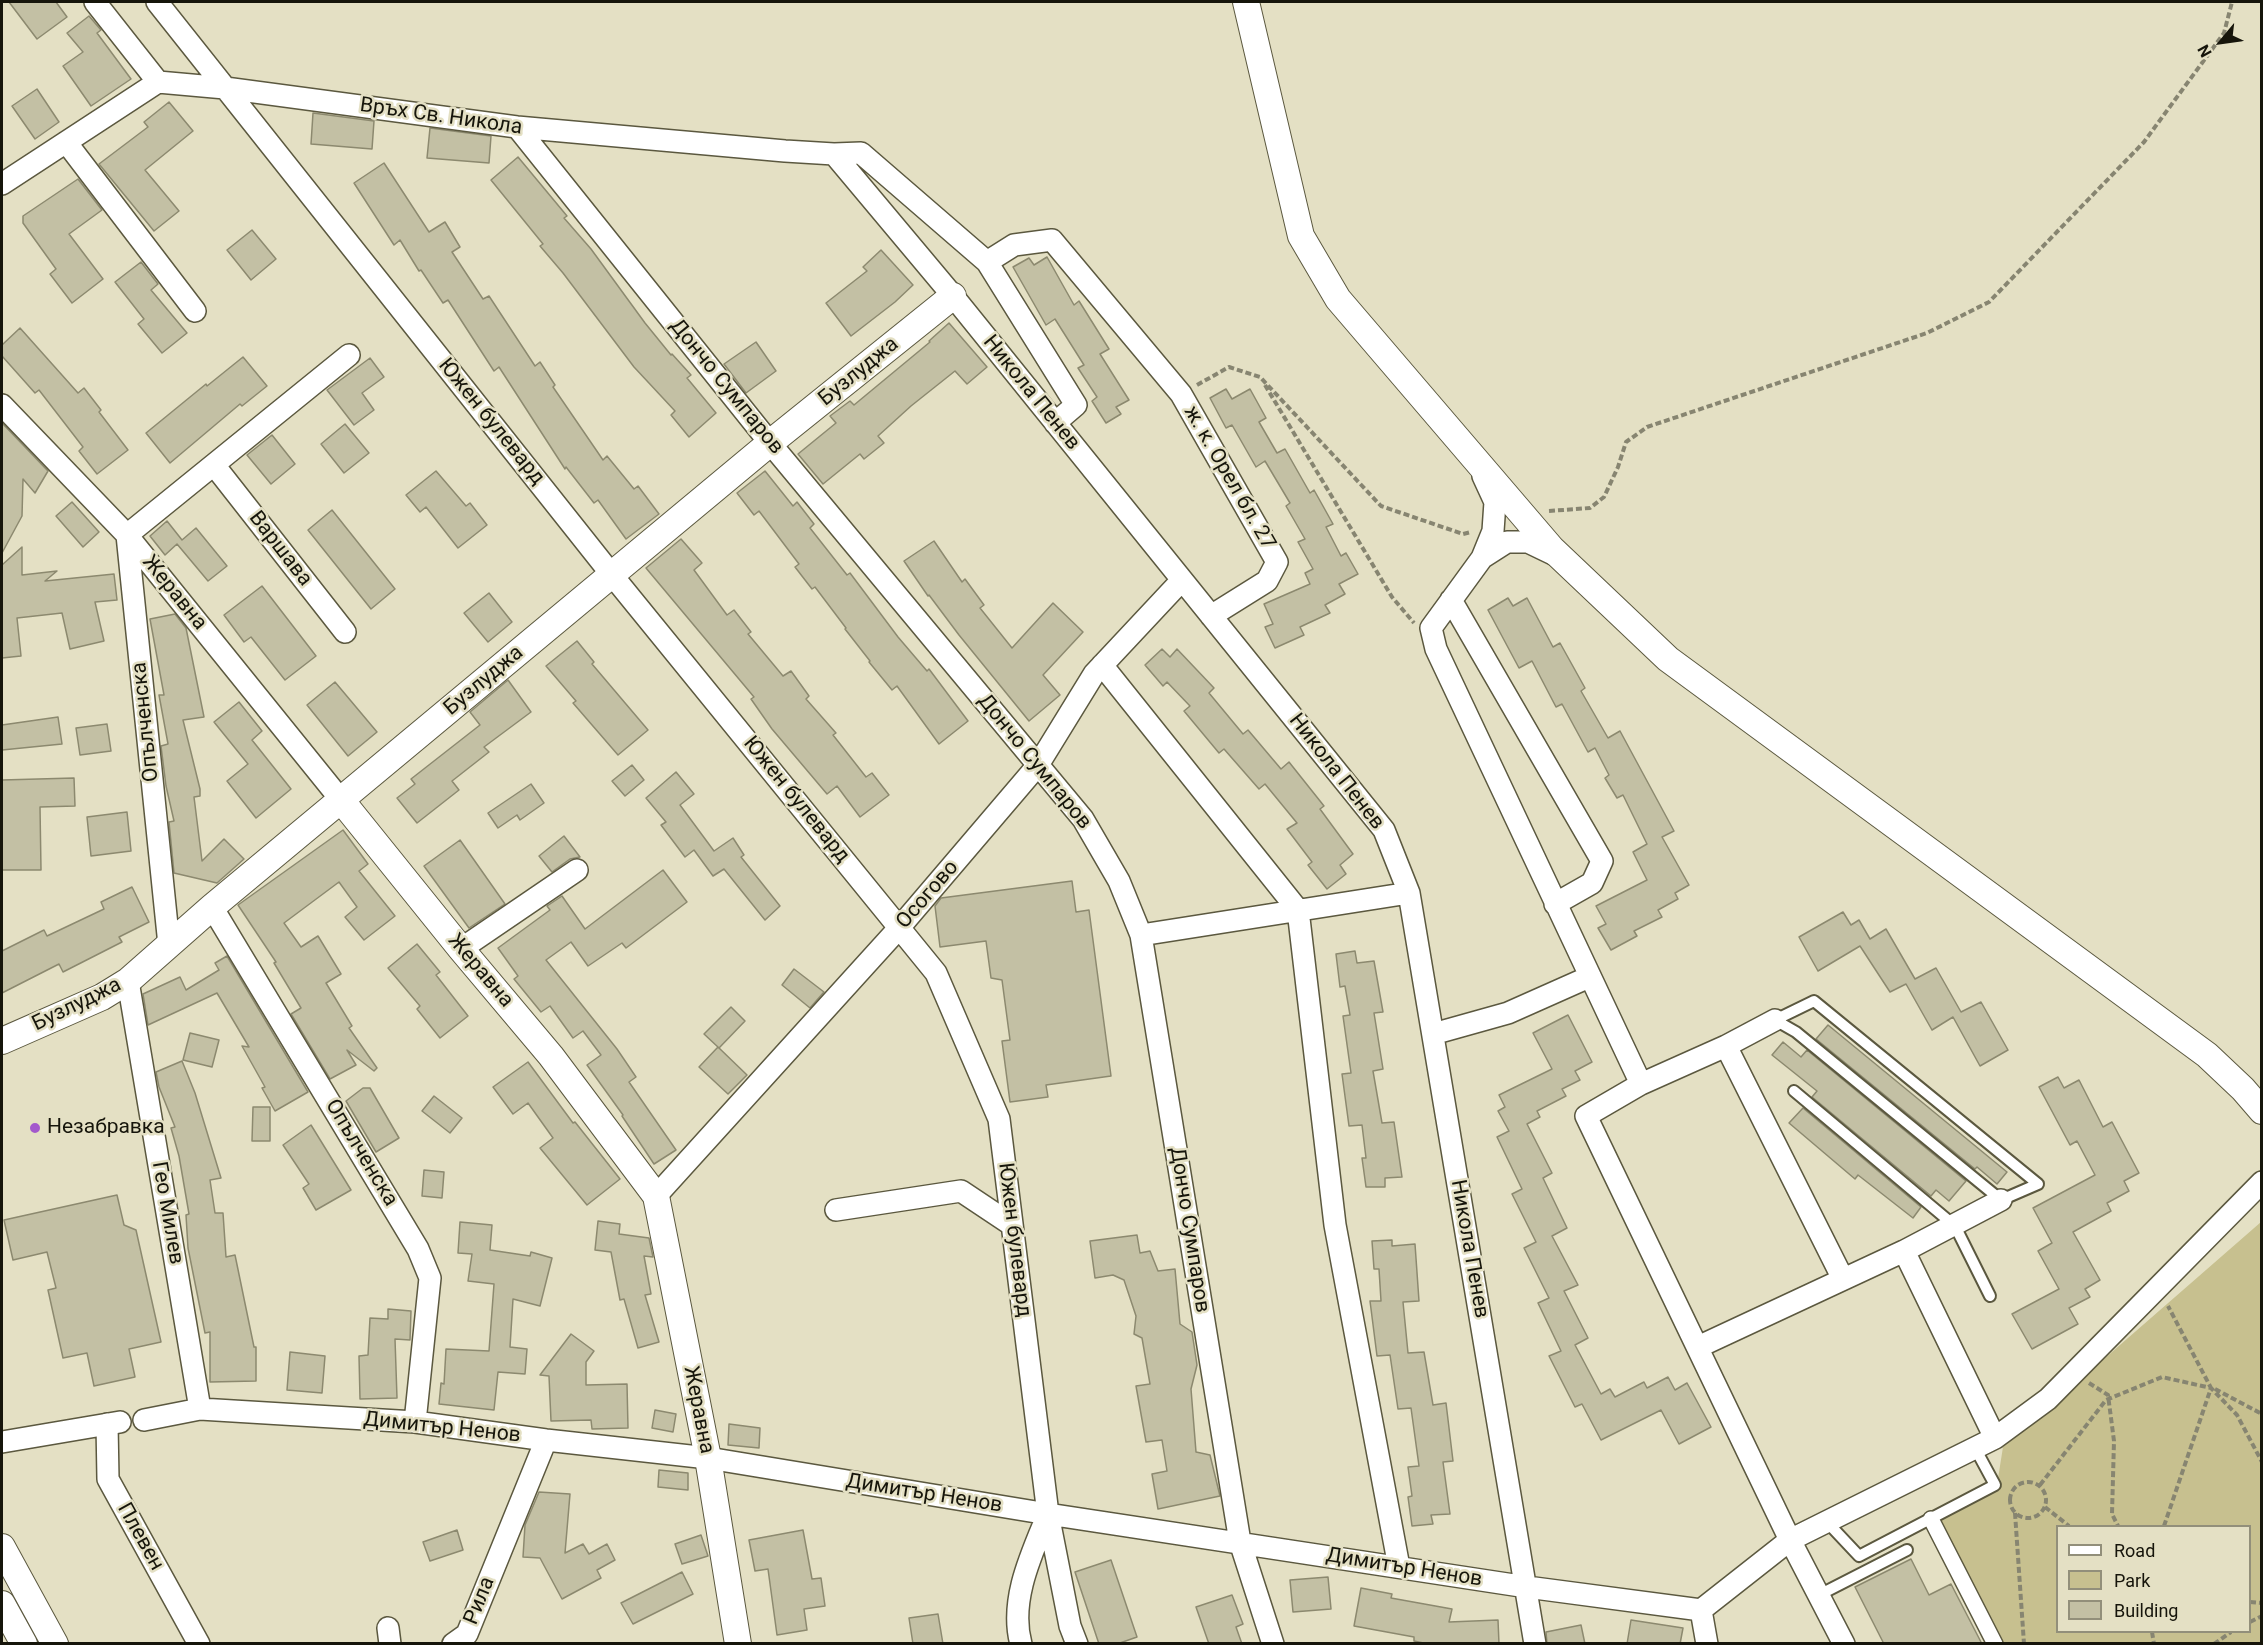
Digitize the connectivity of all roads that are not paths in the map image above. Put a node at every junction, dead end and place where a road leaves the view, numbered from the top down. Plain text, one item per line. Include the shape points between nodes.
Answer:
1 (95, 2) edge
2 (157, 2) edge
3 (1246, 2) edge
4 (158, 82) junction
5 (225, 88) junction
6 (517, 128) junction
7 (66, 142) junction
8 (834, 154) junction
9 (2, 184) edge
10 (987, 261) junction
11 (953, 296) junction
12 (195, 311) dead end
13 (349, 355) dead end
14 (2, 405) edge
15 (1055, 423) junction
16 (770, 442) junction
17 (1475, 458) junction
18 (214, 465) junction
19 (127, 535) junction
20 (1482, 558) junction
21 (1561, 558) junction
22 (612, 575) junction
23 (1182, 580) junction
24 (1451, 600) junction
25 (1211, 616) junction
26 (345, 632) dead end
27 (1102, 665) junction
28 (1038, 765) junction
29 (342, 800) junction
30 (577, 870) dead end
31 (1409, 893) junction
32 (1556, 904) junction
33 (212, 907) junction
34 (1298, 910) junction
35 (899, 928) junction
36 (1141, 935) junction
37 (169, 945) junction
38 (461, 949) junction
39 (1590, 977) junction
40 (128, 981) junction
41 (1776, 1020) junction
42 (1433, 1034) junction
43 (2, 1041) edge
44 (1726, 1046) junction
45 (1641, 1084) junction
46 (1794, 1091) dead end
47 (2262, 1111) edge
48 (2262, 1182) edge
49 (656, 1196) junction
50 (2001, 1200) junction
51 (836, 1210) dead end
52 (1012, 1225) junction
53 (1955, 1226) junction
54 (1904, 1251) junction
55 (1843, 1280) junction
56 (1990, 1296) dead end
57 (1698, 1347) junction
58 (200, 1409) junction
59 (144, 1420) joint
60 (415, 1422) junction
61 (114, 1423) junction
62 (1995, 1438) junction
63 (546, 1440) junction
64 (2, 1442) edge
65 (1975, 1448) junction
66 (708, 1458) junction
67 (1048, 1514) junction
68 (1931, 1519) junction
69 (1827, 1522) junction
70 (1790, 1540) junction
71 (1240, 1542) junction
72 (2, 1548) edge
73 (1908, 1550) dead end
74 (1399, 1567) junction
75 (1527, 1587) junction
76 (1819, 1595) junction
77 (2, 1604) edge
78 (1701, 1610) junction
79 (24, 1644) edge
80 (55, 1644) edge
81 (199, 1644) edge
82 (453, 1644) edge
83 (738, 1644) edge
84 (1021, 1644) edge
85 (1077, 1644) edge
86 (1273, 1644) edge
87 (1535, 1644) edge
88 (1707, 1644) edge
89 (1844, 1644) edge
90 (1995, 1644) edge

1 - 4 street
2 - 5 street, Южен булевард
3 - 17 street via 1301,236 1338,299
4 - 5 street, Връх Св. Никола
4 - 7 street
5 - 6 street, Връх Св. Никола
5 - 22 street, Южен булевард
6 - 8 street, Връх Св. Никола
6 - 16 street, Дончо Сумпаров
7 - 9 street
7 - 12 street
8 - 10 street, Връх Св. Никола via 861,153
8 - 11 street, Никола Пенев
10 - 15 street, Връх Св. Никола via 1076,405
10 - 25 street, ж. к. Орел бл. 27 via 1014,244 1052,240 1181,394 1277,562 1267,581
11 - 15 street, Никола Пенев
11 - 16 street, Бузлуджа
13 - 18 street
14 - 19 street, Жеравна
15 - 23 street, Никола Пенев
16 - 22 street, Бузлуджа
16 - 28 street, Дончо Сумпаров
17 - 20 street via 1495,502 1493,531
17 - 21 street
18 - 19 street
18 - 26 street, Варшава
19 - 29 street, Жеравна
19 - 37 street, Опълченска
20 - 21 street via 1507,542 1528,542
20 - 24 street
21 - 47 street via 1668,660 2207,1055
22 - 29 street, Бузлуджа
22 - 35 street, Южен булевард
23 - 25 street, Никола Пенев
23 - 27 street, Осогово
24 - 32 street via 1431,628 1436,649
24 - 32 street via 1602,861 1592,883
25 - 31 street, Никола Пенев via 1384,830
27 - 28 street, Осогово
27 - 34 street
28 - 35 street, Осогово
28 - 36 street, Дончо Сумпаров via 1083,819 1119,881
29 - 33 street, Бузлуджа
29 - 38 street, Жеравна
30 - 38 street
31 - 34 street
31 - 42 street, Никола Пенев
32 - 39 street
33 - 37 street, Бузлуджа
33 - 60 street, Опълченска via 418,1249 430,1278
34 - 36 street
34 - 74 street via 1335,1224
35 - 49 street, Осогово
35 - 52 street, Южен булевард via 936,973 999,1119
36 - 71 street, Дончо Сумпаров
37 - 40 street, Бузлуджа
38 - 49 street, Жеравна via 551,1056
39 - 42 street via 1509,1013
39 - 45 street
40 - 43 street, Бузлуджа via 102,997
40 - 58 street, Гео Милев
41 - 44 street
41 - 50 lane via 1796,1032
41 - 50 lane via 1814,1001 2038,1184
42 - 75 street, Никола Пенев
44 - 45 street
44 - 55 street
45 - 57 street via 1586,1116
46 - 53 lane
48 - 62 street via 2048,1399
49 - 66 street, Жеравна
50 - 53 street
51 - 52 street via 961,1191
52 - 67 street, Южен булевард
53 - 54 street
53 - 56 lane
54 - 55 street
54 - 62 street
55 - 57 street
57 - 70 street
58 - 59 street, Димитър Ненов
58 - 60 street, Димитър Ненов
59 - 61 street
60 - 63 street, Димитър Ненов
61 - 64 street
61 - 81 street, Плевен via 108,1479
62 - 65 street
63 - 66 street, Димитър Ненов
63 - 82 street, Рила via 467,1634
65 - 68 lane via 1995,1485
65 - 69 street
66 - 67 street, Димитър Ненов
66 - 83 street, Жеравна
67 - 71 street, Димитър Ненов
67 - 84 street via 1024,1571 1019,1606
67 - 85 street, Южен булевард
68 - 69 lane via 1858,1556
68 - 90 street
69 - 70 street
70 - 76 street
70 - 78 street
71 - 74 street, Димитър Ненов
71 - 86 street, Дончо Сумпаров
72 - 80 street
73 - 76 lane
74 - 75 street, Димитър Ненов
75 - 78 street, Димитър Ненов
75 - 87 street, Никола Пенев
76 - 89 street
77 - 79 street
78 - 88 street

